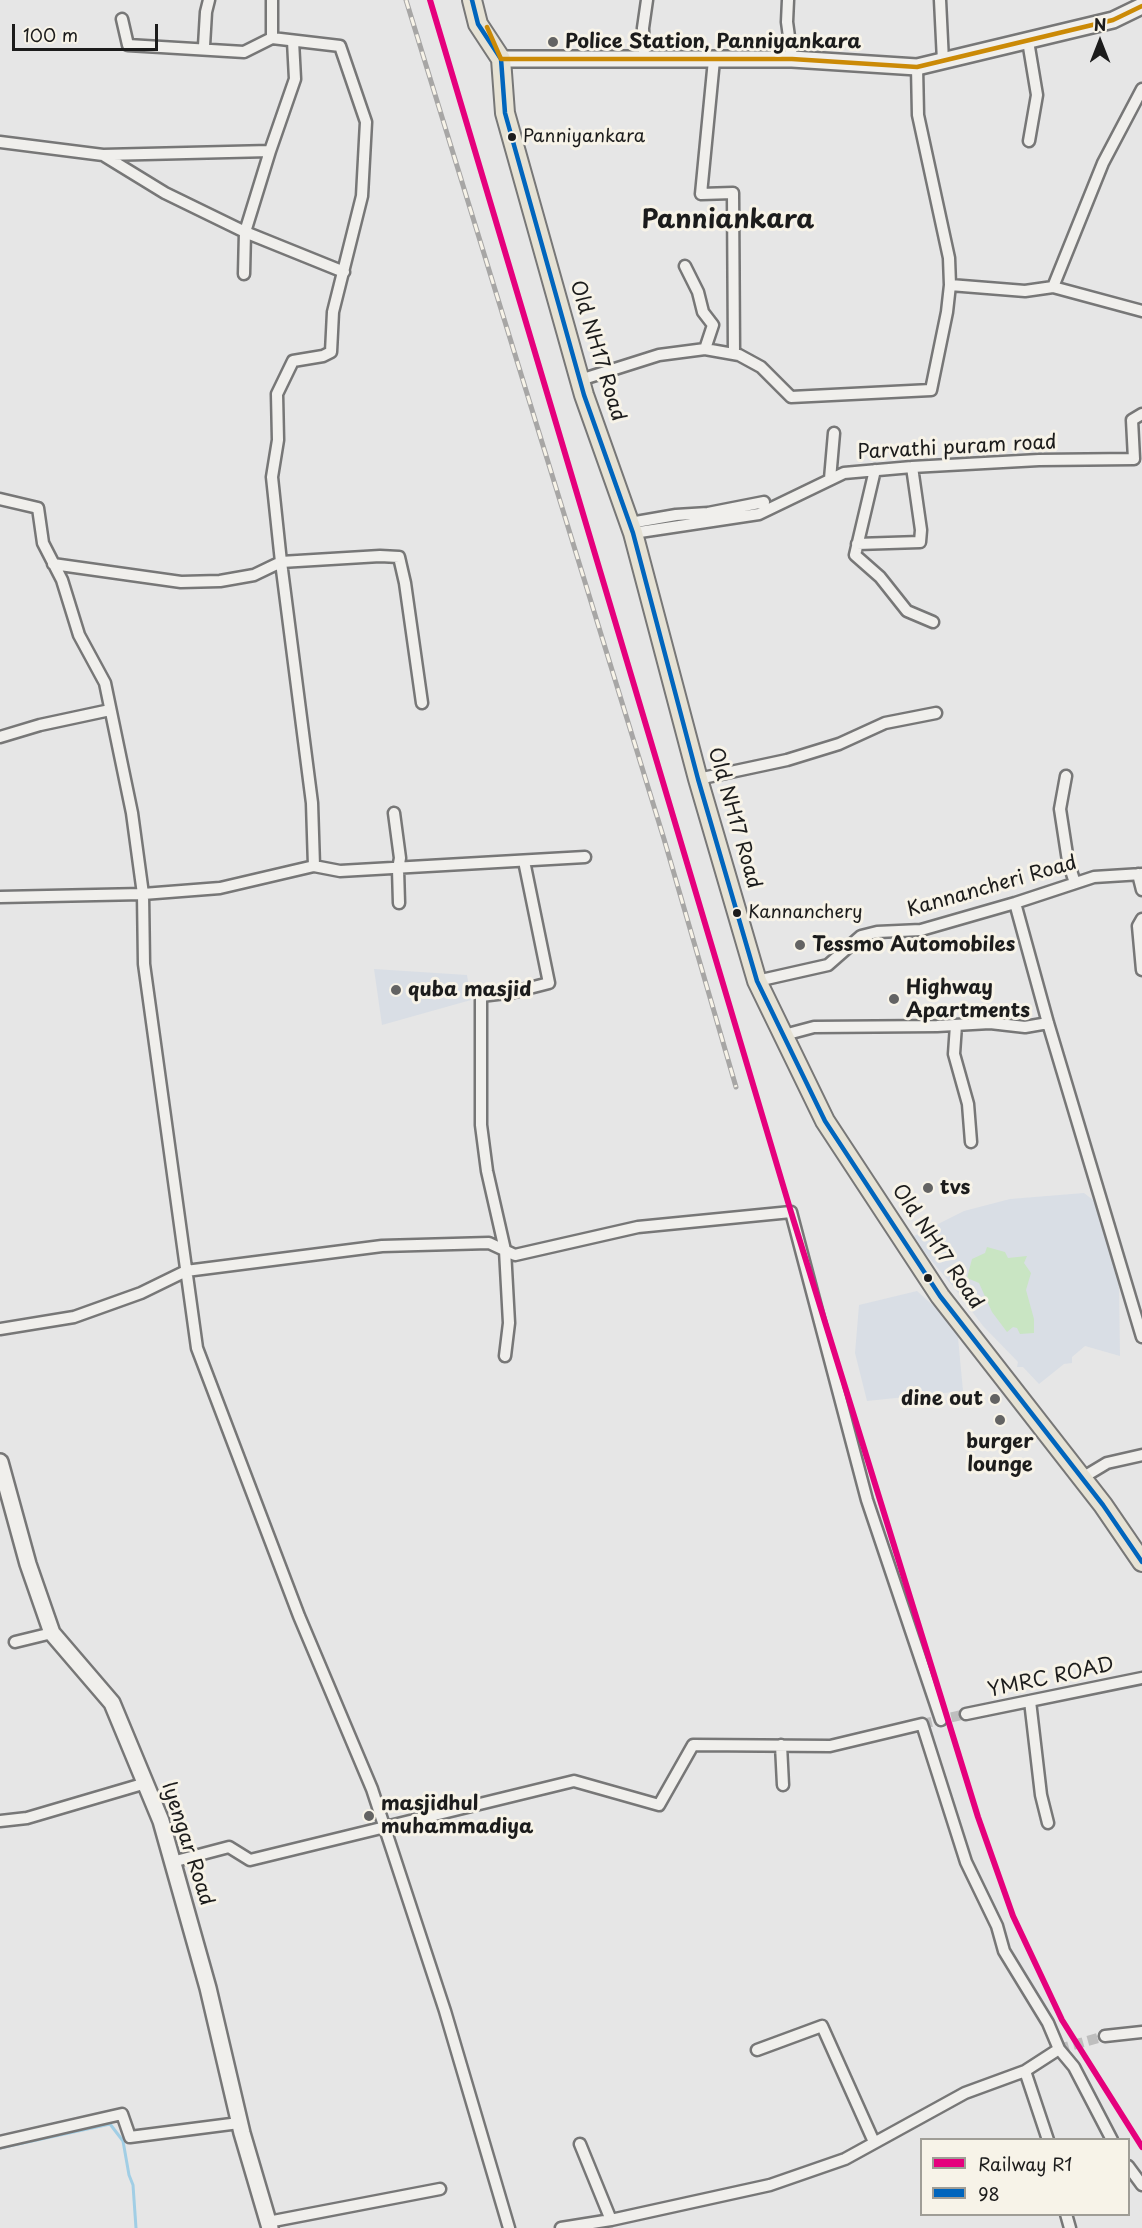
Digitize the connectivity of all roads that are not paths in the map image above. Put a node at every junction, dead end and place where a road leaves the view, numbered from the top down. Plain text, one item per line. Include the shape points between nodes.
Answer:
1 (209, 0) edge
2 (272, 0) edge
3 (465, 0) edge
4 (472, 0) edge
5 (480, 0) edge
6 (647, 0) edge
7 (788, 0) edge
8 (940, 0) edge
9 (1142, 6) edge
10 (122, 19) dead end
11 (478, 24) junction
12 (272, 38) junction
13 (293, 41) junction
14 (1028, 41) junction
15 (204, 46) dead end
16 (501, 59) junction
17 (792, 59) junction
18 (644, 60) junction
19 (714, 60) junction
20 (943, 61) junction
21 (917, 67) junction
22 (1142, 89) edge
23 (1029, 141) dead end
24 (0, 142) edge
25 (270, 151) junction
26 (103, 155) junction
27 (245, 232) junction
28 (686, 266) dead end
29 (344, 272) junction
30 (244, 274) dead end
31 (950, 285) junction
32 (1053, 287) junction
33 (1142, 311) edge
34 (705, 349) junction
35 (734, 354) junction
36 (580, 380) junction
37 (1142, 414) edge
38 (834, 433) dead end
39 (912, 466) junction
40 (875, 470) junction
41 (830, 479) junction
42 (0, 499) edge
43 (764, 502) dead end
44 (632, 528) junction
45 (857, 544) junction
46 (281, 562) junction
47 (53, 564) junction
48 (933, 622) dead end
49 (422, 703) dead end
50 (110, 710) junction
51 (936, 714) dead end
52 (0, 736) edge
53 (1066, 776) dead end
54 (698, 779) junction
55 (394, 813) dead end
56 (585, 857) dead end
57 (524, 861) junction
58 (314, 866) junction
59 (398, 869) junction
60 (1140, 874) edge
61 (1075, 883) junction
62 (1142, 890) edge
63 (144, 894) junction
64 (0, 897) edge
65 (399, 903) dead end
66 (1015, 903) junction
67 (1142, 919) edge
68 (1142, 970) edge
69 (758, 981) junction
70 (1048, 1023) junction
71 (956, 1025) junction
72 (783, 1035) junction
73 (971, 1142) dead end
74 (505, 1250) junction
75 (186, 1271) junction
76 (0, 1329) edge
77 (1142, 1336) edge
78 (505, 1356) dead end
79 (1142, 1455) edge
80 (0, 1462) edge
81 (1082, 1478) junction
82 (1142, 1562) edge
83 (52, 1633) junction
84 (15, 1642) dead end
85 (1142, 1678) edge
86 (1030, 1701) junction
87 (966, 1714) tunnel mouth
88 (941, 1720) dead end
89 (780, 1745) junction
90 (146, 1783) junction
91 (783, 1785) dead end
92 (0, 1821) edge
93 (1048, 1823) dead end
94 (385, 1827) junction
95 (172, 1862) junction
96 (1142, 2032) edge
97 (1105, 2036) tunnel mouth
98 (1059, 2049) junction
99 (758, 2050) dead end
100 (1025, 2071) junction
101 (240, 2123) junction
102 (1048, 2138) edge
103 (1111, 2138) edge
104 (0, 2142) edge
105 (874, 2142) junction
106 (580, 2144) dead end
107 (1130, 2169) edge
108 (1142, 2185) edge
109 (440, 2189) dead end
110 (611, 2220) junction
111 (269, 2225) edge
112 (509, 2228) edge
113 (561, 2228) edge

1 - 15 street
2 - 12 street
3 - 11 street
4 - 11 main road, Old NH17 Road
5 - 16 street
6 - 18 street
7 - 17 street
8 - 20 street
9 - 14 main road via 1113,20
10 - 12 street via 128,45 244,52
11 - 16 main road, Old NH17 Road
12 - 13 street
13 - 25 street via 295,79
13 - 29 street via 340,46 366,122 362,196
14 - 20 main road
14 - 23 street via 1037,95
16 - 18 main road
16 - 36 main road, Old NH17 Road via 505,113
17 - 19 main road
17 - 21 main road
18 - 19 main road
19 - 35 street via 700,194 733,192
20 - 21 main road
21 - 31 street via 918,115 949,258
22 - 32 street via 1103,163
24 - 26 street
25 - 26 street
25 - 27 street
26 - 27 street
27 - 29 street
27 - 30 street
28 - 34 street via 703,312 713,325
29 - 46 street via 333,312 331,352 293,361 278,394 278,440 272,477
31 - 32 street via 1025,291
31 - 35 street via 931,390 791,398 761,367
32 - 33 street
34 - 35 street
34 - 36 street via 659,355
36 - 44 main road, Old NH17 Road
37 - 39 street, Parvathi puram road via 1132,420 1134,459
38 - 41 street
39 - 40 street, Parvathi puram road
39 - 45 street via 920,542
40 - 41 street, Parvathi puram road via 844,473
40 - 45 street
41 - 44 street, Parvathi puram road via 759,514
42 - 47 street via 38,508 43,543
43 - 44 street via 676,515
44 - 54 main road, Old NH17 Road
45 - 48 street via 855,555 880,577 907,611
46 - 47 street via 254,575 180,582
46 - 49 street via 399,557
46 - 58 street via 312,803
47 - 50 street via 79,635 105,683
50 - 52 street
50 - 63 street
51 - 54 street via 885,723 839,744
53 - 61 street via 1060,809
54 - 69 main road, Old NH17 Road
55 - 59 street
56 - 57 street
57 - 59 street
57 - 74 street via 549,983 514,993 481,996 481,1125
58 - 59 street via 340,871
58 - 63 street via 220,888
59 - 65 street
60 - 61 street, Kannancheri Road via 1094,877
60 - 62 street
61 - 66 street, Kannancheri Road
63 - 64 street
63 - 75 street via 144,964
66 - 69 street, Kannancheri Road via 921,930 861,936 828,965
66 - 70 street
67 - 68 street via 1138,926
69 - 72 main road, Old NH17 Road
70 - 71 street via 1025,1027
70 - 77 street
71 - 72 street via 814,1027
71 - 73 street via 954,1054 968,1104
72 - 81 main road, Old NH17 Road via 825,1121 940,1296
74 - 75 street via 489,1243 382,1246
74 - 78 street via 509,1323
74 - 88 street via 515,1255 638,1227 791,1212 867,1500
75 - 76 street via 141,1293 74,1317
75 - 94 street via 196,1348
79 - 81 street via 1107,1463
80 - 83 main road, Iyengar Road
81 - 82 main road, Old NH17 Road
83 - 84 street
83 - 90 main road, Iyengar Road via 112,1703
85 - 86 street, YMRC ROAD
86 - 87 street, YMRC ROAD
86 - 93 street
89 - 91 street
89 - 94 street via 693,1745 659,1806 574,1780
89 - 98 street via 830,1746 922,1724 966,1862 997,1926 1004,1951 1048,2023
90 - 92 street via 27,1818
90 - 95 main road, Iyengar Road
94 - 95 street via 250,1860 228,1847
94 - 112 street
95 - 101 main road, Iyengar Road via 208,1988
96 - 97 street
98 - 100 street
98 - 103 street via 1074,2067
99 - 105 street via 822,2026
100 - 102 street
100 - 105 street via 965,2093
101 - 104 street via 130,2137 122,2114
101 - 111 main road, Iyengar Road
105 - 110 street via 845,2159 770,2185
106 - 110 street
107 - 108 street
109 - 111 street
110 - 113 street

